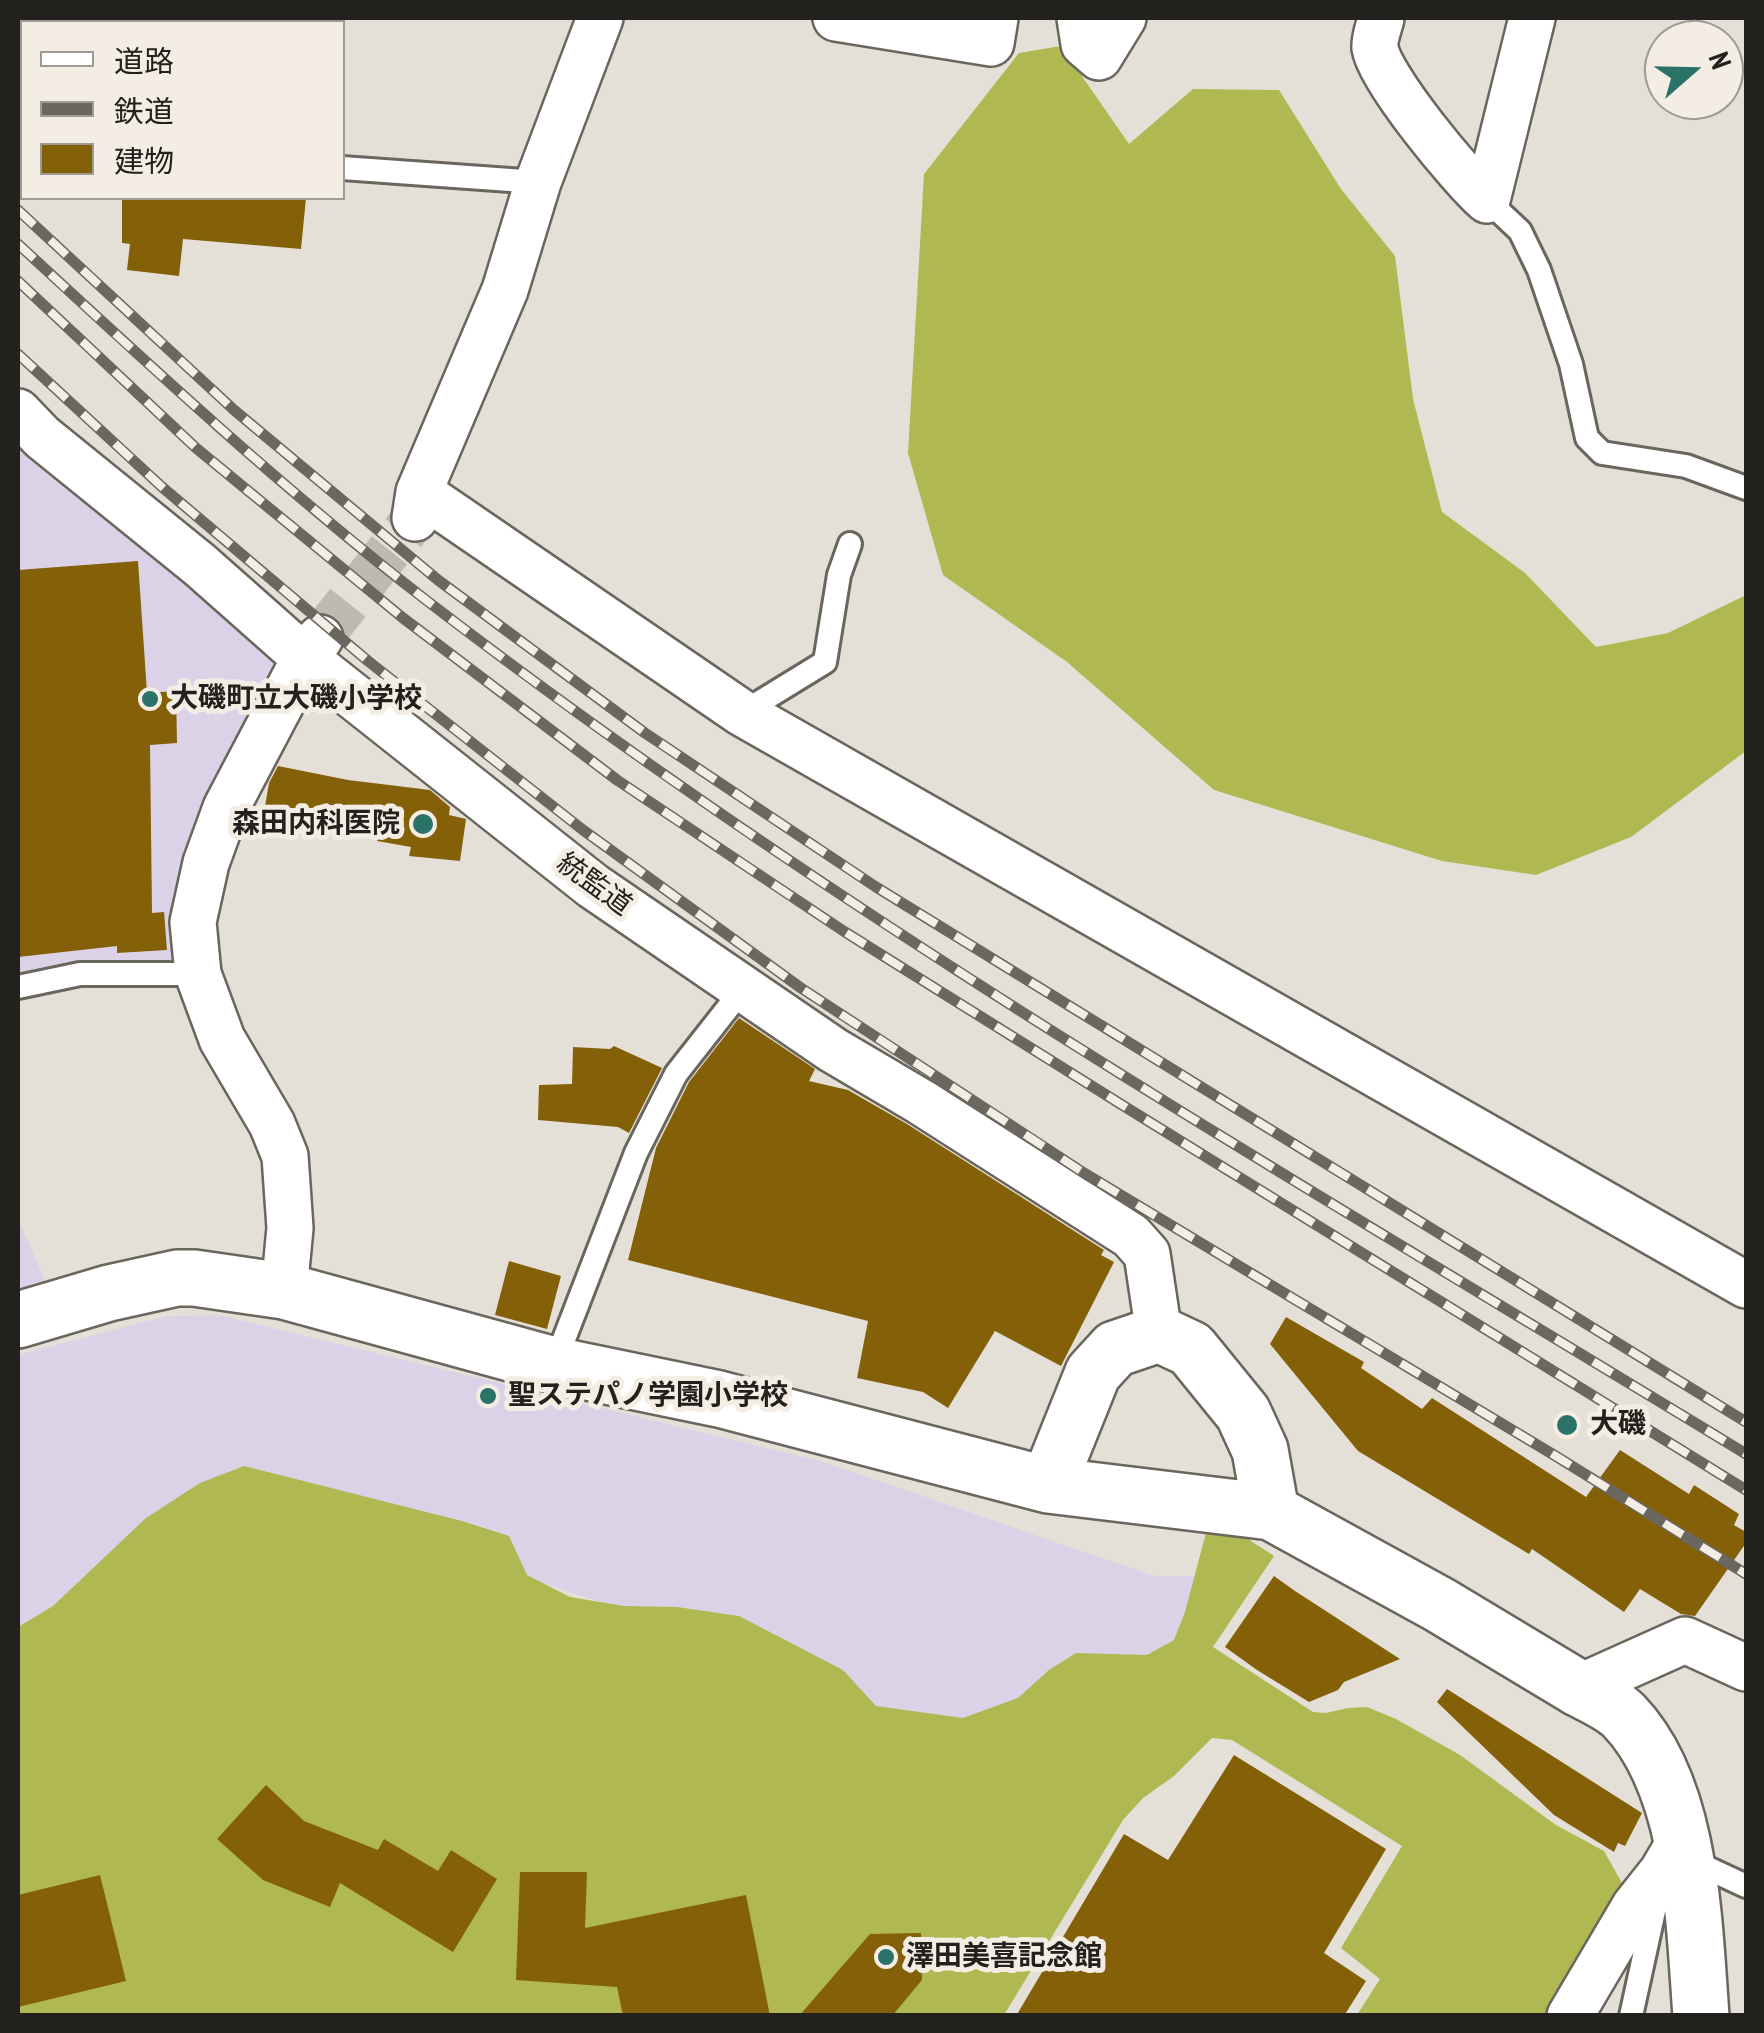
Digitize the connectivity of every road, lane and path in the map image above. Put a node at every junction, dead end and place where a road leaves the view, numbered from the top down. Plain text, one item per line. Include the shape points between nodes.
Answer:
1 (600, 18) edge
2 (836, 18) edge
3 (995, 18) edge
4 (1080, 18) edge
5 (1122, 18) edge
6 (1381, 18) edge
7 (1532, 18) edge
8 (345, 168) edge
9 (538, 182) junction
10 (1487, 200) junction
11 (26, 429) edge
12 (1746, 488) edge
13 (850, 544) dead end
14 (312, 648) junction
15 (742, 712) junction
16 (198, 974) junction
17 (18, 987) edge
18 (742, 990) junction
19 (1746, 1285) edge
20 (284, 1292) junction
21 (18, 1320) edge
22 (1159, 1334) junction
23 (554, 1366) junction
24 (1048, 1485) junction
25 (1271, 1512) junction
26 (1746, 1668) edge
27 (1578, 1688) junction
28 (1676, 1856) junction
29 (1746, 1886) edge
30 (1570, 2016) edge
31 (1631, 2016) edge
32 (1701, 2016) edge

1 - 9 street
2 - 3 street via 991,42
4 - 5 street via 1084,44 1099,57
6 - 10 street via 1374,46 1384,72
7 - 10 street
8 - 9 lane
9 - 15 street via 504,290 417,505
10 - 12 lane via 1520,231 1540,270 1587,438 1602,454 1686,466
11 - 14 street, 統監道
13 - 15 lane via 838,575 824,662
14 - 16 street via 226,808 206,864 193,922
14 - 18 street, 統監道 via 578,875
15 - 19 street
16 - 17 lane via 80,974
16 - 20 street via 222,1039 285,1156 290,1228
18 - 22 street, 統監道 via 1131,1236 1147,1254
18 - 23 lane via 676,1074 636,1153
20 - 21 street via 177,1278
20 - 23 street
22 - 24 street via 1114,1349 1093,1372
22 - 25 street via 1191,1349 1243,1413 1260,1450
23 - 24 street via 719,1399
24 - 25 street
25 - 27 street
26 - 27 street via 1685,1640
27 - 28 street via 1621,1712 1654,1759 1667,1791
28 - 29 lane
28 - 30 street via 1635,1906
28 - 31 lane
28 - 32 street via 1692,1898

